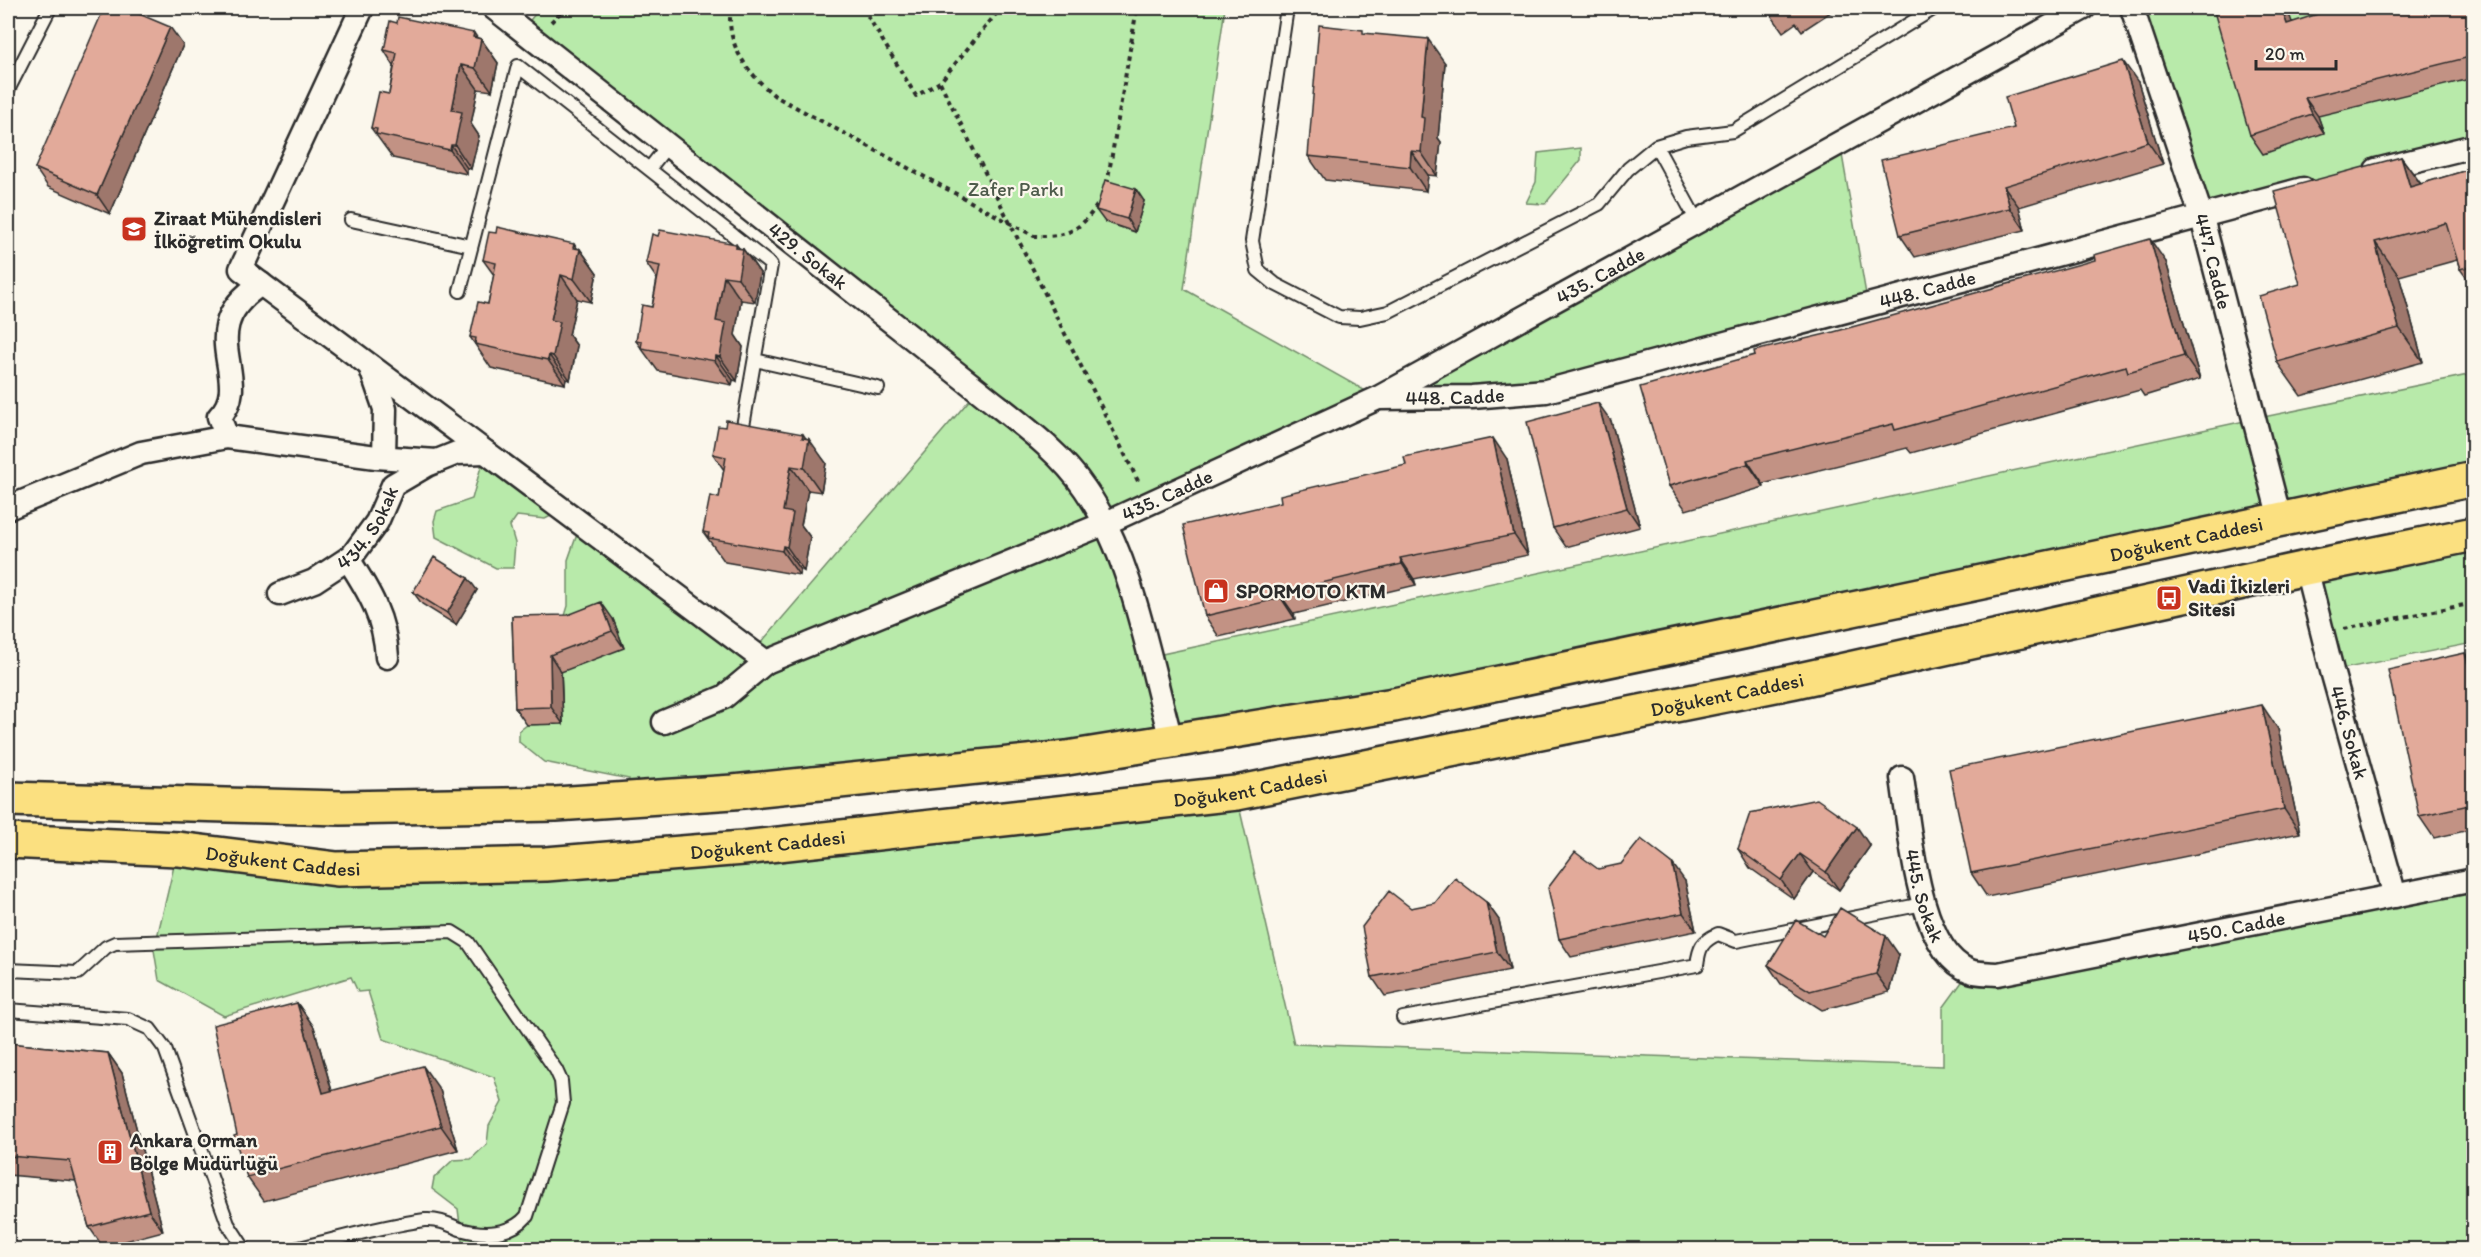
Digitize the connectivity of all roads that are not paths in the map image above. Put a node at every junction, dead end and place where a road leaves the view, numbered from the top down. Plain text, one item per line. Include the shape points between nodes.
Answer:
1 (50, 8) edge
2 (362, 8) edge
3 (494, 8) edge
4 (1287, 8) edge
5 (1935, 8) edge
6 (2084, 8) edge
7 (2132, 8) edge
8 (8, 90) edge
9 (668, 145) junction
10 (1656, 146) junction
11 (2474, 147) edge
12 (649, 169) junction
13 (2353, 175) edge
14 (2320, 184) edge
15 (2202, 218) junction
16 (351, 220) dead end
17 (1697, 221) junction
18 (471, 246) junction
19 (261, 284) junction
20 (460, 291) dead end
21 (755, 360) junction
22 (370, 366) junction
23 (878, 388) dead end
24 (1378, 398) junction
25 (743, 426) edge
26 (227, 436) junction
27 (485, 452) junction
28 (384, 457) junction
29 (437, 461) junction
30 (2474, 479) edge
31 (8, 508) edge
32 (2280, 519) junction
33 (1106, 523) junction
34 (2474, 534) edge
35 (348, 559) junction
36 (2306, 568) junction
37 (279, 594) dead end
38 (387, 657) dead end
39 (766, 662) junction
40 (664, 722) dead end
41 (1172, 743) junction
42 (1902, 778) dead end
43 (8, 799) edge
44 (8, 841) edge
45 (2474, 880) edge
46 (2395, 896) junction
47 (1923, 904) junction
48 (8, 970) edge
49 (1998, 974) joint
50 (8, 1010) edge
51 (1403, 1018) dead end
52 (245, 1250) edge
53 (291, 1250) edge

1 - 8 lane
2 - 19 street via 241,269
3 - 9 street, 429. Sokak
4 - 10 lane via 1252,241 1258,270 1275,284 1339,316 1360,318 1388,312 1599,204 1628,169
5 - 10 lane via 1733,132 1686,137
6 - 17 street, 435. Cadde
7 - 15 street, 447. Cadde
9 - 12 lane
9 - 33 street, 429. Sokak via 1028,431 1078,480
10 - 17 lane
11 - 13 street
12 - 18 lane via 518,66
12 - 21 lane via 771,265
14 - 15 street, 448. Cadde
15 - 24 street, 448. Cadde via 1546,391 1472,398
15 - 32 street, 447. Cadde
16 - 18 lane
17 - 24 street, 435. Cadde
18 - 20 lane
19 - 22 street
19 - 26 street via 243,295 230,311 224,336 231,396 219,417
21 - 23 lane
21 - 25 lane
22 - 27 street
22 - 28 street via 385,408
24 - 33 street, 435. Cadde
26 - 28 street
26 - 31 street via 141,453
27 - 29 street, 434. Sokak via 457,453
27 - 39 street
28 - 29 street
29 - 35 street, 434. Sokak via 393,485 377,522
30 - 32 main road, Doğukent Caddesi
32 - 41 main road, Doğukent Caddesi via 1394,705
33 - 39 street, 435. Cadde
33 - 41 street, 429. Sokak via 1129,584
34 - 36 main road, Doğukent Caddesi
35 - 37 street, 434. Sokak via 314,581
35 - 38 street via 367,589 386,632
36 - 44 main road, Doğukent Caddesi via 1864,666 1411,759 1236,793 1049,816 731,849 499,865 337,869 178,849
36 - 46 street, 446. Sokak
39 - 40 street, 435. Cadde via 724,697
41 - 43 main road, Doğukent Caddesi via 1067,758 744,791 556,804 341,808
42 - 47 street, 445. Sokak
45 - 46 street, 450. Cadde
46 - 49 street, 450. Cadde
47 - 49 street, 445. Sokak via 1943,951 1970,971
47 - 51 lane via 1736,941 1718,934 1706,939 1698,951 1698,965
48 - 53 lane via 78,973 115,943 452,932 468,942 556,1070 563,1087 563,1103 528,1216 511,1231 463,1230 436,1219
50 - 52 lane via 128,1019 150,1029 165,1049 228,1224

